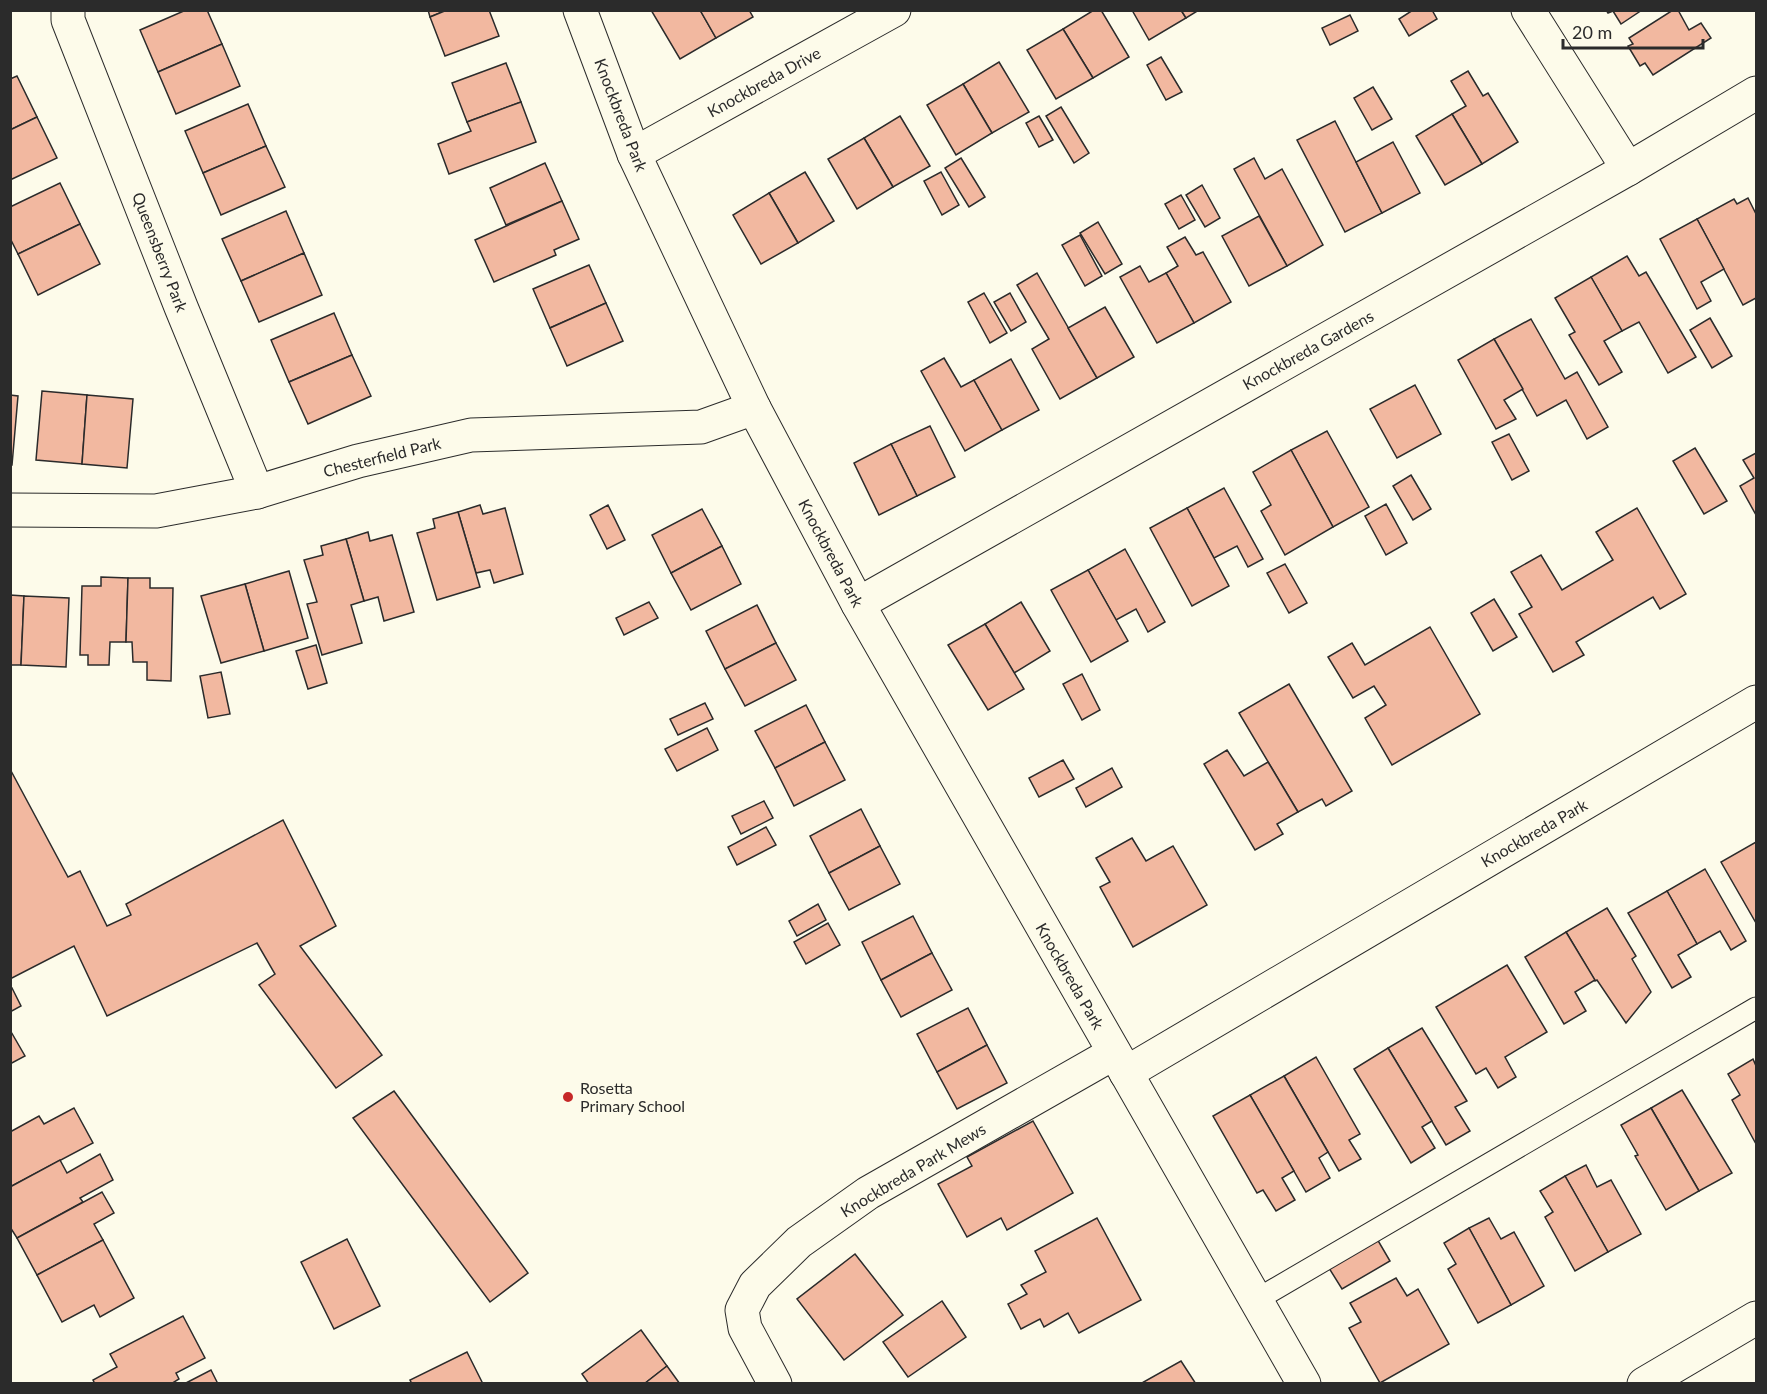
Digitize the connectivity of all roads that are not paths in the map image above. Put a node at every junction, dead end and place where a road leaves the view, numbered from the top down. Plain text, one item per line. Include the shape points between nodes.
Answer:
1 (68, 10) edge
2 (580, 10) edge
3 (894, 10) edge
4 (1528, 10) edge
5 (1756, 93) edge
6 (634, 154) junction
7 (1628, 169) junction
8 (754, 408) junction
9 (257, 492) junction
10 (10, 510) edge
11 (858, 604) junction
12 (1756, 702) edge
13 (1756, 1008) edge
14 (1120, 1063) junction
15 (1256, 1300) junction
16 (1756, 1318) edge
17 (775, 1383) edge
18 (1304, 1383) edge
19 (1644, 1383) edge

1 - 9 street, Queensberry Park via 68,20
2 - 6 street, Knockbreda Park
3 - 6 street, Knockbreda Drive
4 - 7 street
5 - 7 street, Knockbreda Gardens
6 - 8 street, Knockbreda Park
7 - 11 street, Knockbreda Gardens
8 - 9 street, Chesterfield Park via 701,427 471,435 358,461
8 - 11 street, Knockbreda Park
9 - 10 street, Chesterfield Park via 156,511
11 - 14 street, Knockbreda Park
12 - 14 street, Knockbreda Park
13 - 15 lane
14 - 15 street, Knockbreda Park
14 - 17 street, Knockbreda Park Mews via 868,1193 799,1242 755,1286 742,1310 745,1328
15 - 18 street, Knockbreda Park
16 - 19 street

